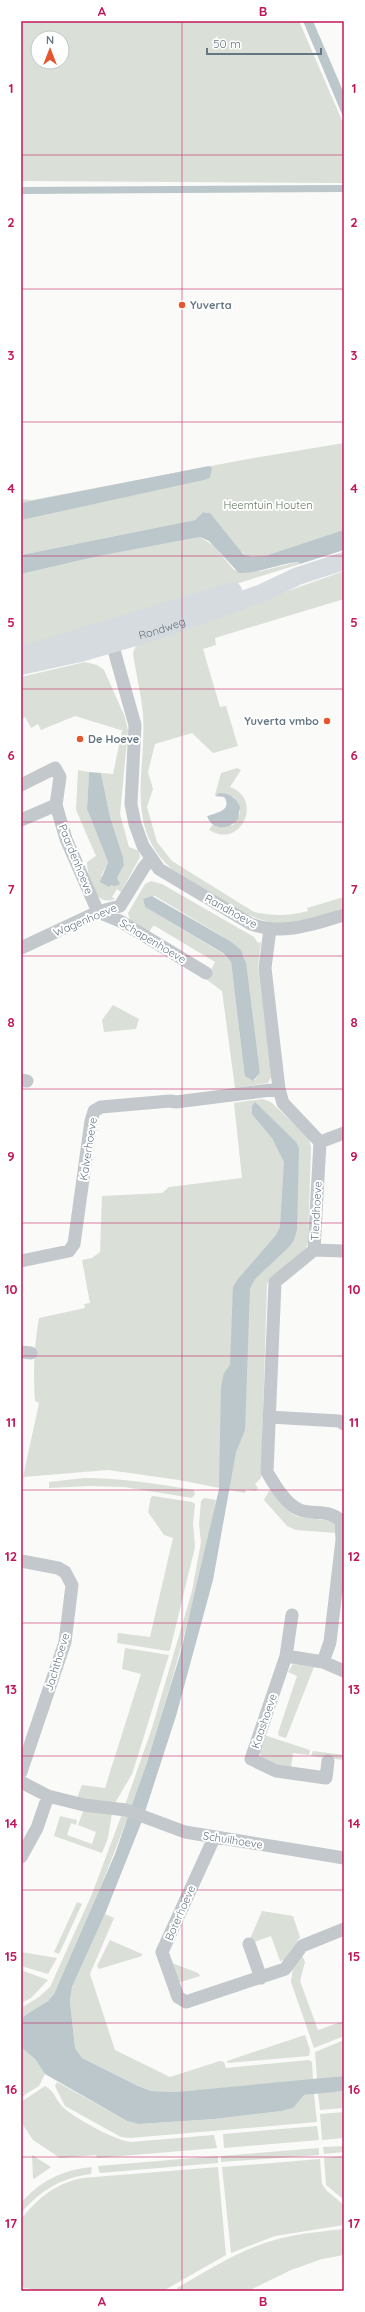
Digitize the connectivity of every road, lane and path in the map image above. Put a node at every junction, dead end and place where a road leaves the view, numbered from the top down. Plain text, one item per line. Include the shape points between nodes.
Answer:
1 (344, 561) edge
2 (111, 637) junction
3 (21, 655) edge
4 (21, 666) edge
5 (21, 785) edge
6 (56, 805) junction
7 (21, 820) edge
8 (151, 859) junction
9 (98, 912) junction
10 (344, 915) edge
11 (270, 929) junction
12 (21, 948) edge
13 (206, 973) dead end
14 (279, 1089) junction
15 (344, 1133) edge
16 (320, 1142) junction
17 (314, 1250) junction
18 (344, 1251) edge
19 (21, 1261) edge
20 (269, 1417) junction
21 (344, 1424) edge
22 (21, 1561) edge
23 (292, 1615) dead end
24 (286, 1656) junction
25 (323, 1662) junction
26 (344, 1671) edge
27 (328, 1761) dead end
28 (21, 1772) edge
29 (21, 1782) edge
30 (48, 1796) junction
31 (214, 1838) junction
32 (21, 1856) edge
33 (344, 1858) edge
34 (344, 1928) edge
35 (249, 1944) dead end
36 (261, 1978) junction

1 - 2 main road, Rondweg via 298,576 262,593
2 - 3 main road, Rondweg
2 - 4 main road, Rondweg
2 - 8 street via 135,725 132,815 142,846
5 - 6 street, Paardenhoeve via 55,768 60,777
6 - 7 street
6 - 9 street, Paardenhoeve via 66,839
8 - 9 street, Wagenhoeve via 120,906
8 - 11 street, Randhoeve via 170,876 248,922
9 - 12 street, Wagenhoeve
9 - 13 street, Schapenhoeve via 120,921
10 - 11 street, Randhoeve via 292,929
11 - 14 street via 265,968
14 - 16 street via 283,1103
14 - 19 street, Kalverhoeve via 176,1102 101,1107 94,1112 91,1121 74,1244 69,1251
15 - 16 street
16 - 17 street, Tiendhoeve
17 - 18 street
17 - 20 street, Tiendhoeve via 275,1282
20 - 21 street via 339,1421
20 - 25 street, Tiendhoeve via 267,1472 273,1483 293,1506 300,1510 336,1516 341,1521 342,1540 330,1642
22 - 28 street, Jachthoeve via 58,1568 65,1572 72,1585 72,1592 65,1642
23 - 24 street, Kaashoeve
24 - 25 street
24 - 27 street, Kaashoeve via 251,1758 276,1771 326,1778
25 - 26 street
29 - 30 street
30 - 31 street, Schuilhoeve via 84,1805 126,1810 185,1832
30 - 32 street via 37,1828
31 - 33 street, Schuilhoeve
31 - 36 street, Boterhoeve via 162,1952 178,1997 186,2002
34 - 36 street, Boterhoeve via 302,1946 285,1969
35 - 36 street

